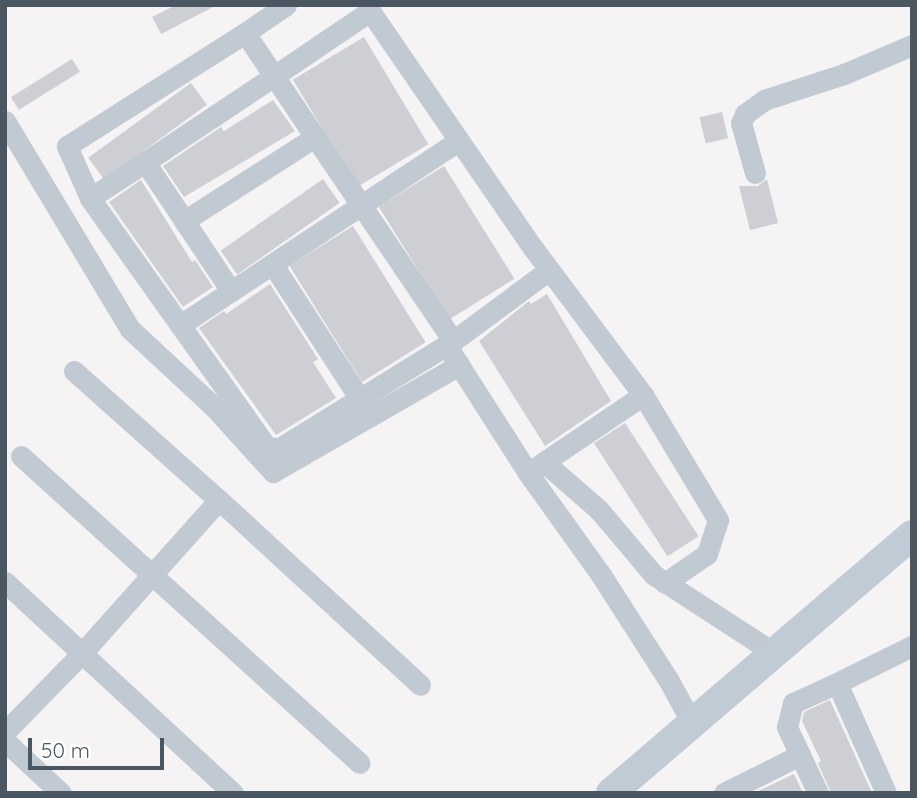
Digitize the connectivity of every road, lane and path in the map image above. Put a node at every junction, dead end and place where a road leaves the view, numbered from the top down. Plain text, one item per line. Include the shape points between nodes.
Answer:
1 (286, 5) edge
2 (368, 8) edge
3 (245, 33) junction
4 (912, 45) edge
5 (274, 76) junction
6 (5, 121) edge
7 (315, 137) junction
8 (458, 141) junction
9 (145, 162) junction
10 (755, 173) dead end
11 (90, 198) junction
12 (363, 206) junction
13 (184, 220) junction
14 (273, 265) junction
15 (549, 270) junction
16 (232, 291) junction
17 (180, 325) junction
18 (450, 343) junction
19 (459, 365) junction
20 (74, 371) dead end
21 (643, 395) junction
22 (360, 399) junction
23 (21, 456) dead end
24 (536, 468) junction
25 (219, 500) junction
26 (912, 535) edge
27 (154, 573) junction
28 (5, 582) edge
29 (665, 583) junction
30 (912, 646) edge
31 (82, 653) junction
32 (774, 653) junction
33 (837, 683) junction
34 (420, 685) dead end
35 (692, 723) junction
36 (5, 732) edge
37 (5, 741) edge
38 (800, 755) junction
39 (360, 763) dead end
40 (61, 793) edge
41 (233, 793) edge
42 (611, 793) edge
43 (724, 793) edge
44 (818, 793) edge
45 (886, 793) edge

1 - 3 street
2 - 5 street
2 - 8 street
3 - 5 street
3 - 11 street via 67,146
4 - 10 street via 764,100 746,114 741,123
5 - 7 street
5 - 9 street
6 - 19 street via 130,329 214,407 273,471
7 - 12 street
7 - 13 street
8 - 12 street
8 - 15 street
9 - 11 street
9 - 13 street
11 - 17 street
12 - 14 street
12 - 18 street
13 - 16 street
14 - 16 street
14 - 22 street
15 - 18 street
15 - 21 street
16 - 17 street
17 - 22 street via 266,446 278,449
18 - 19 street
18 - 22 street
19 - 24 street
20 - 25 street
21 - 24 street
21 - 29 street via 718,520 707,554
23 - 27 street
24 - 29 street via 599,510 653,575
24 - 35 street
25 - 27 street
25 - 34 street
26 - 32 main road
27 - 31 street
27 - 39 street
28 - 31 street
29 - 32 street
30 - 33 street
31 - 36 street
31 - 41 street
32 - 35 main road
33 - 38 street via 793,703 787,727
33 - 45 street
35 - 42 main road
37 - 40 street
38 - 43 street
38 - 44 street

